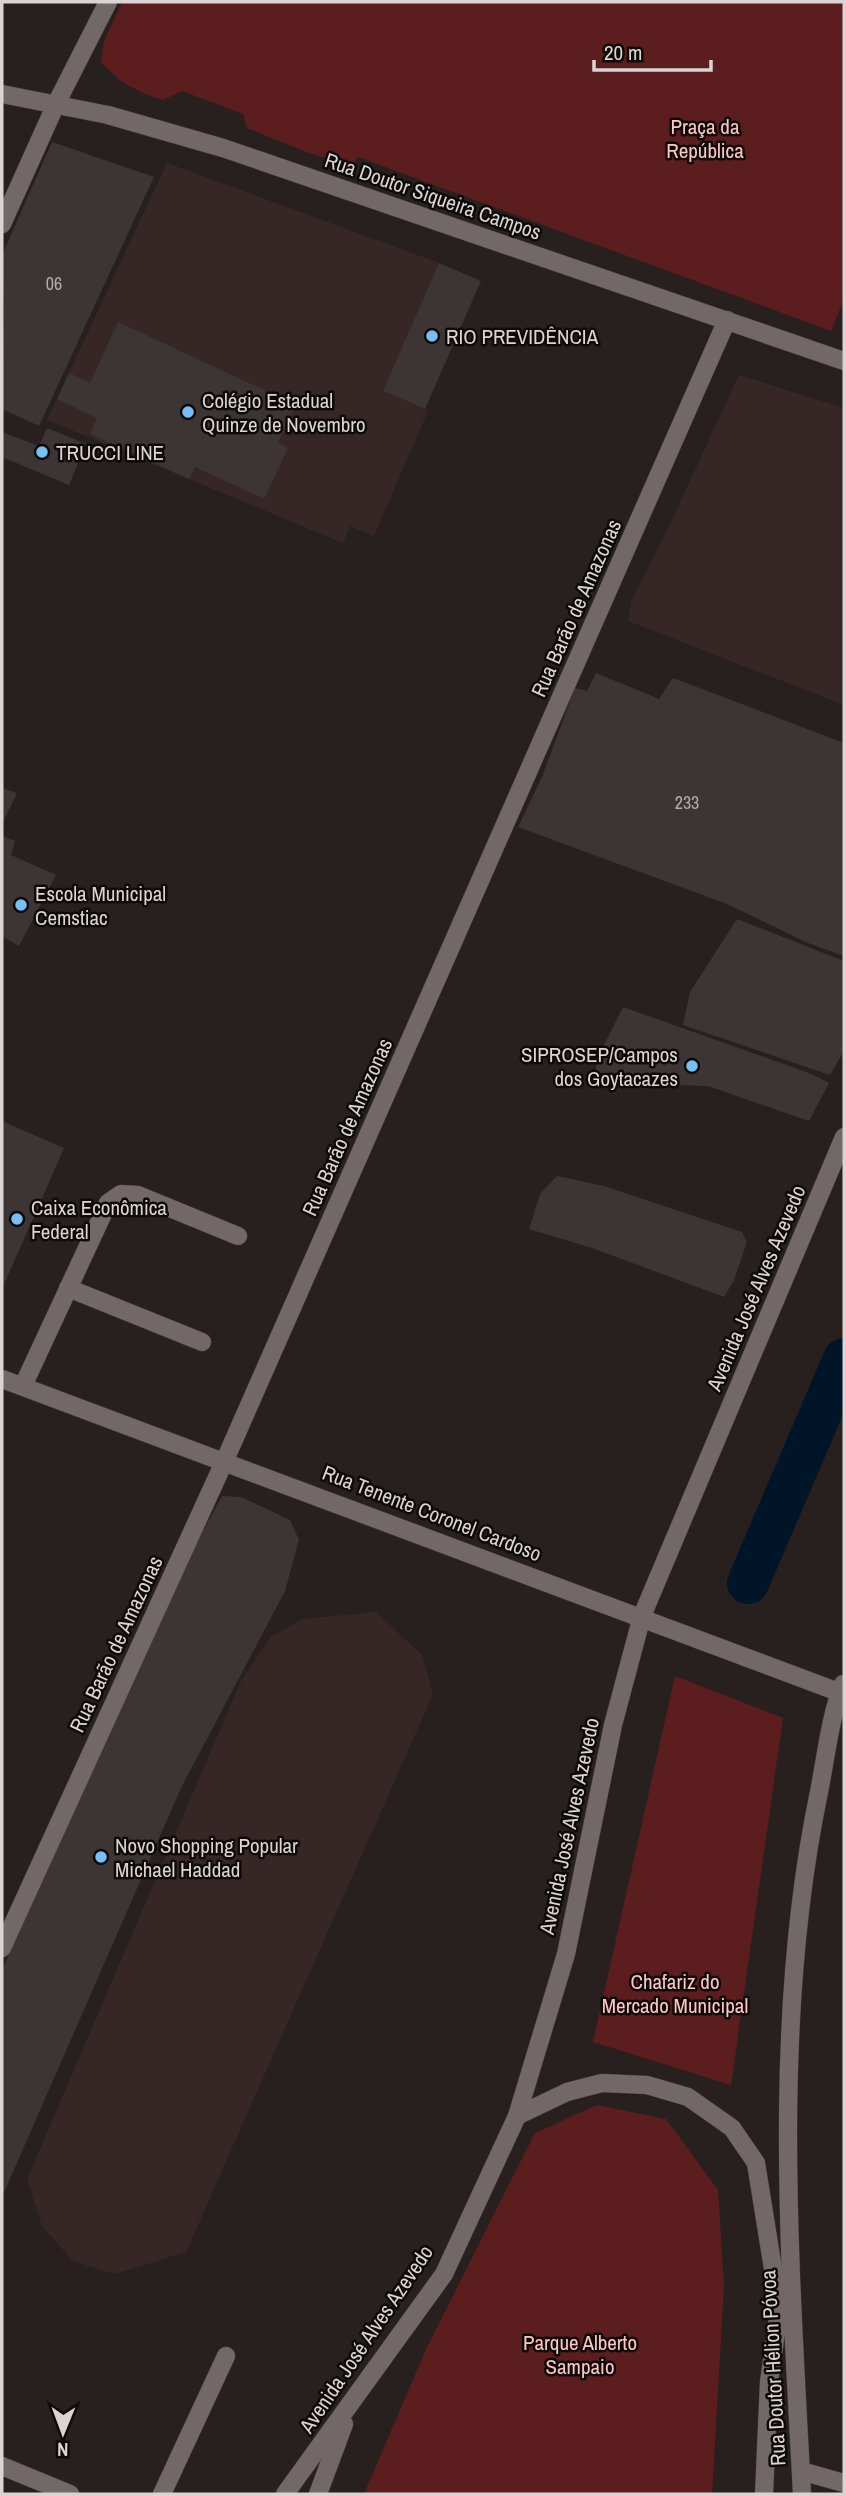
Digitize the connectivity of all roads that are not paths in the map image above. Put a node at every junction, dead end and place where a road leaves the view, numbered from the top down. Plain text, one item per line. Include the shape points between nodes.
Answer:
1 (108, 2) edge
2 (2, 94) edge
3 (56, 104) junction
4 (2, 224) edge
5 (727, 320) junction
6 (844, 361) edge
7 (844, 1137) edge
8 (238, 1236) dead end
9 (68, 1288) junction
10 (202, 1342) dead end
11 (2, 1379) edge
12 (23, 1386) junction
13 (225, 1460) junction
14 (642, 1616) junction
15 (843, 1689) edge
16 (2, 1948) edge
17 (517, 2116) junction
18 (789, 2239) junction
19 (779, 2306) junction
20 (226, 2356) dead end
21 (352, 2405) junction
22 (2, 2466) edge
23 (801, 2472) junction
24 (844, 2483) edge
25 (70, 2494) edge
26 (162, 2494) edge
27 (285, 2494) edge
28 (318, 2494) edge
29 (764, 2494) edge
30 (802, 2494) edge

1 - 3 main road
2 - 3 main road, Rua Doutor Siqueira Campos
3 - 4 main road
3 - 5 main road, Rua Doutor Siqueira Campos via 223,148
5 - 6 main road, Rua Doutor Siqueira Campos
5 - 13 main road, Rua Barão de Amazonas
7 - 14 main road, Avenida José Alves Azevedo
8 - 9 main road via 138,1195 121,1195 108,1203
9 - 10 main road
9 - 12 main road
11 - 12 main road, Rua Tenente Coronel Cardoso
12 - 13 main road, Rua Tenente Coronel Cardoso
13 - 14 main road, Rua Tenente Coronel Cardoso
13 - 16 main road, Rua Barão de Amazonas
14 - 15 main road, Rua Tenente Coronel Cardoso
14 - 17 main road, Avenida José Alves Azevedo via 613,1726 566,1954
15 - 18 main road via 807,1851 794,1970
17 - 19 main road via 567,2092 602,2083 647,2085 688,2098 732,2128 755,2163
17 - 21 main road, Avenida José Alves Azevedo via 444,2274
18 - 19 main road
18 - 23 main road, Rua Doutor Hélion Póvoa
19 - 29 main road via 769,2382
20 - 26 main road
21 - 27 main road, Avenida José Alves Azevedo
21 - 28 main road
22 - 25 main road
23 - 24 main road
23 - 30 main road, Rua Doutor Hélion Póvoa

